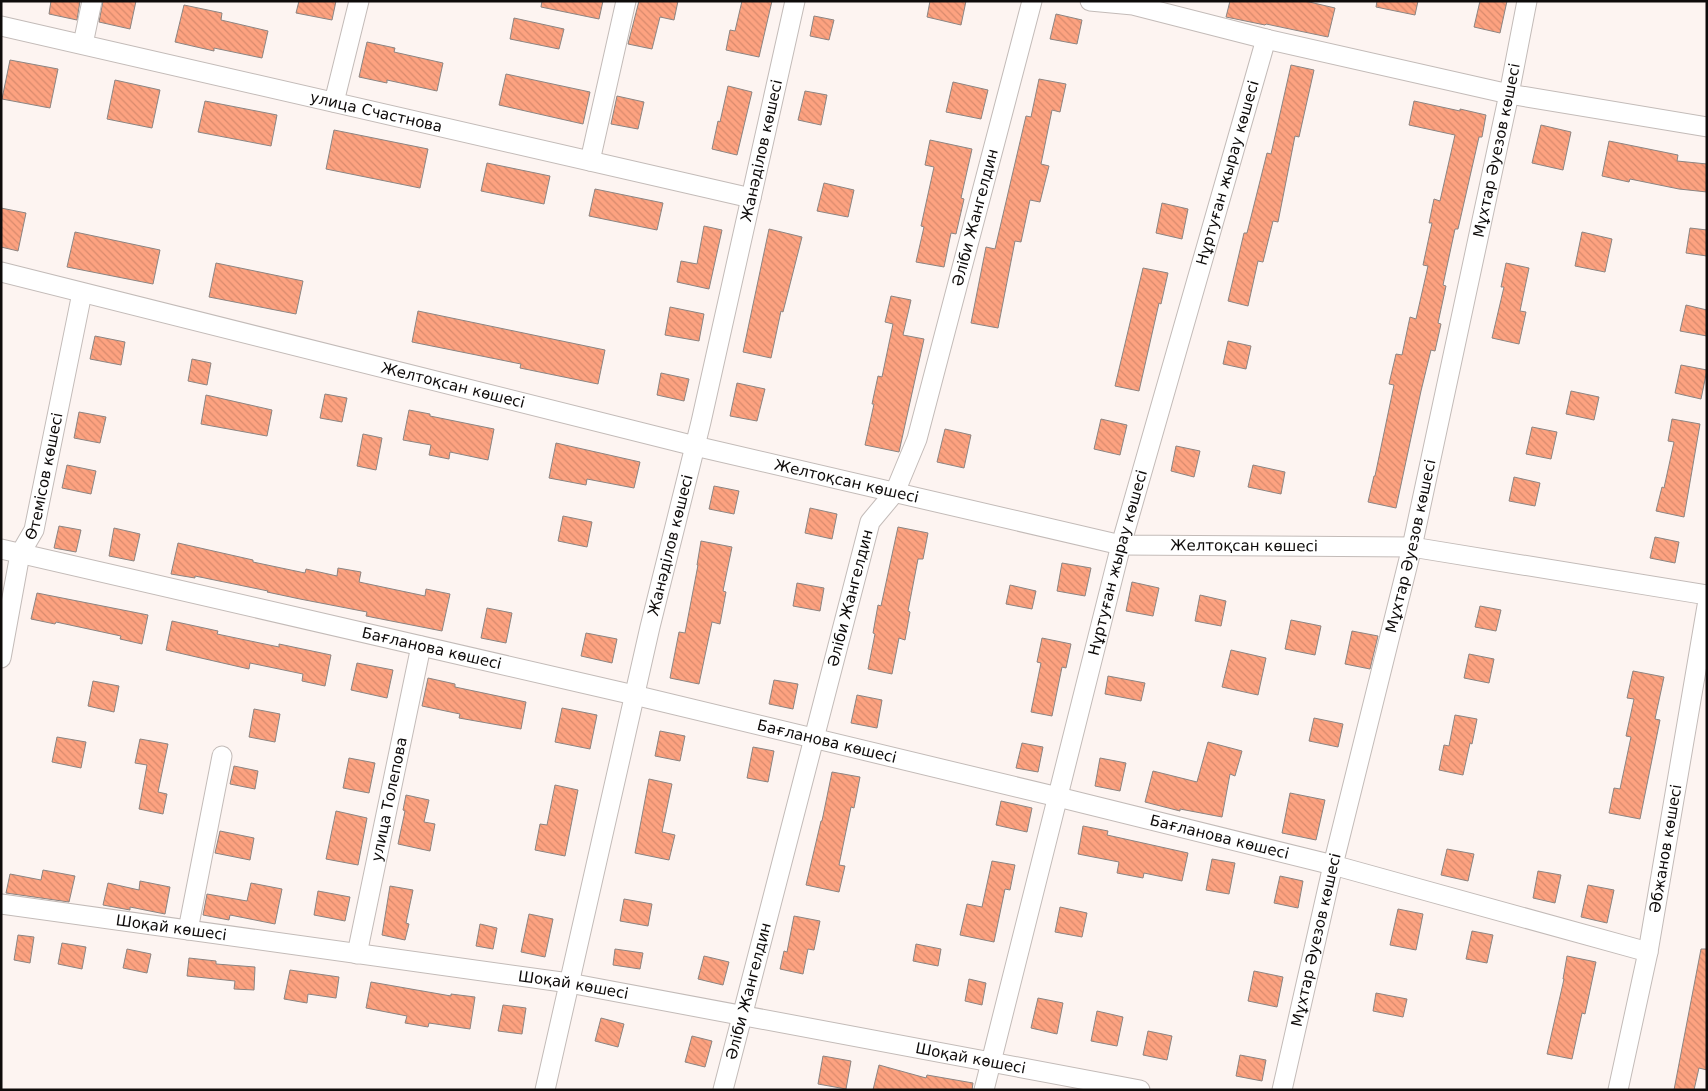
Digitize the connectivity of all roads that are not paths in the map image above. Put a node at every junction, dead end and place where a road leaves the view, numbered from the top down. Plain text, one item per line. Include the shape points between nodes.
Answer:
1 (92, 1) edge
2 (359, 1) edge
3 (626, 1) edge
4 (795, 1) edge
5 (1032, 1) edge
6 (1090, 1) edge
7 (1527, 1) edge
8 (1, 26) edge
9 (1266, 39) junction
10 (83, 44) junction
11 (1509, 94) junction
12 (334, 102) junction
13 (1707, 127) edge
14 (590, 161) junction
15 (751, 198) junction
16 (1, 272) edge
17 (82, 293) junction
18 (695, 446) junction
19 (895, 492) junction
20 (1121, 545) junction
21 (1412, 547) junction
22 (1, 550) edge
23 (20, 554) junction
24 (1707, 595) edge
25 (1707, 606) edge
26 (421, 646) junction
27 (1, 658) edge
28 (634, 696) junction
29 (813, 739) junction
30 (222, 756) dead end
31 (1058, 797) junction
32 (1333, 865) junction
33 (1, 904) edge
34 (188, 930) junction
35 (1648, 952) junction
36 (357, 954) junction
37 (569, 983) junction
38 (742, 1016) junction
39 (990, 1062) junction
40 (545, 1090) edge
41 (723, 1090) edge
42 (984, 1090) edge
43 (1140, 1090) edge
44 (1282, 1090) edge
45 (1618, 1090) edge

1 - 10 street
2 - 12 street
3 - 14 street
4 - 15 street, Жанәділов көшесі
5 - 19 street, Әліби Жангелдин via 917,439
6 - 9 street via 1133,5
7 - 11 street, Мұхтар Әуезов көшесі
8 - 10 street, улица Счастнова
9 - 11 street
9 - 20 street, Нұртуған жырау көшесі
10 - 12 street, улица Счастнова
11 - 13 street
11 - 21 street, Мұхтар Әуезов көшесі
12 - 14 street, улица Счастнова
14 - 15 street, улица Счастнова
15 - 18 street, Жанәділов көшесі
16 - 17 street, Желтоқсан көшесі
17 - 18 street, Желтоқсан көшесі
17 - 23 street, Өтемісов көшесі via 34,530
18 - 19 street, Желтоқсан көшесі
18 - 28 street, Жанәділов көшесі
19 - 20 street, Желтоқсан көшесі
19 - 29 street, Әліби Жангелдин via 870,522
20 - 21 street, Желтоқсан көшесі
20 - 31 street, Нұртуған жырау көшесі
21 - 24 street, Желтоқсан көшесі
21 - 32 street, Мұхтар Әуезов көшесі
22 - 23 street, Бағланова көшесі
23 - 26 street, Бағланова көшесі
23 - 27 street, Өтемісов көшесі
25 - 35 street, Әбжанов көшесі
26 - 28 street, Бағланова көшесі
26 - 36 street, улица Толепова
28 - 29 street, Бағланова көшесі
28 - 37 street, Жанәділов көшесі
29 - 31 street, Бағланова көшесі
29 - 38 street, Әліби Жангелдин
30 - 34 street
31 - 32 street, Бағланова көшесі
31 - 39 street, Нұртуған жырау көшесі
32 - 35 street, Бағланова көшесі
32 - 44 street, Мұхтар Әуезов көшесі
33 - 34 street, Шоқай көшесі
34 - 36 street, Шоқай көшесі
35 - 45 street, Әбжанов көшесі
36 - 37 street, Шоқай көшесі
37 - 38 street, Шоқай көшесі
37 - 40 street, Жанәділов көшесі
38 - 39 street, Шоқай көшесі
38 - 41 street, Әліби Жангелдин
39 - 42 street, Нұртуған жырау көшесі
39 - 43 street, Шоқай көшесі

